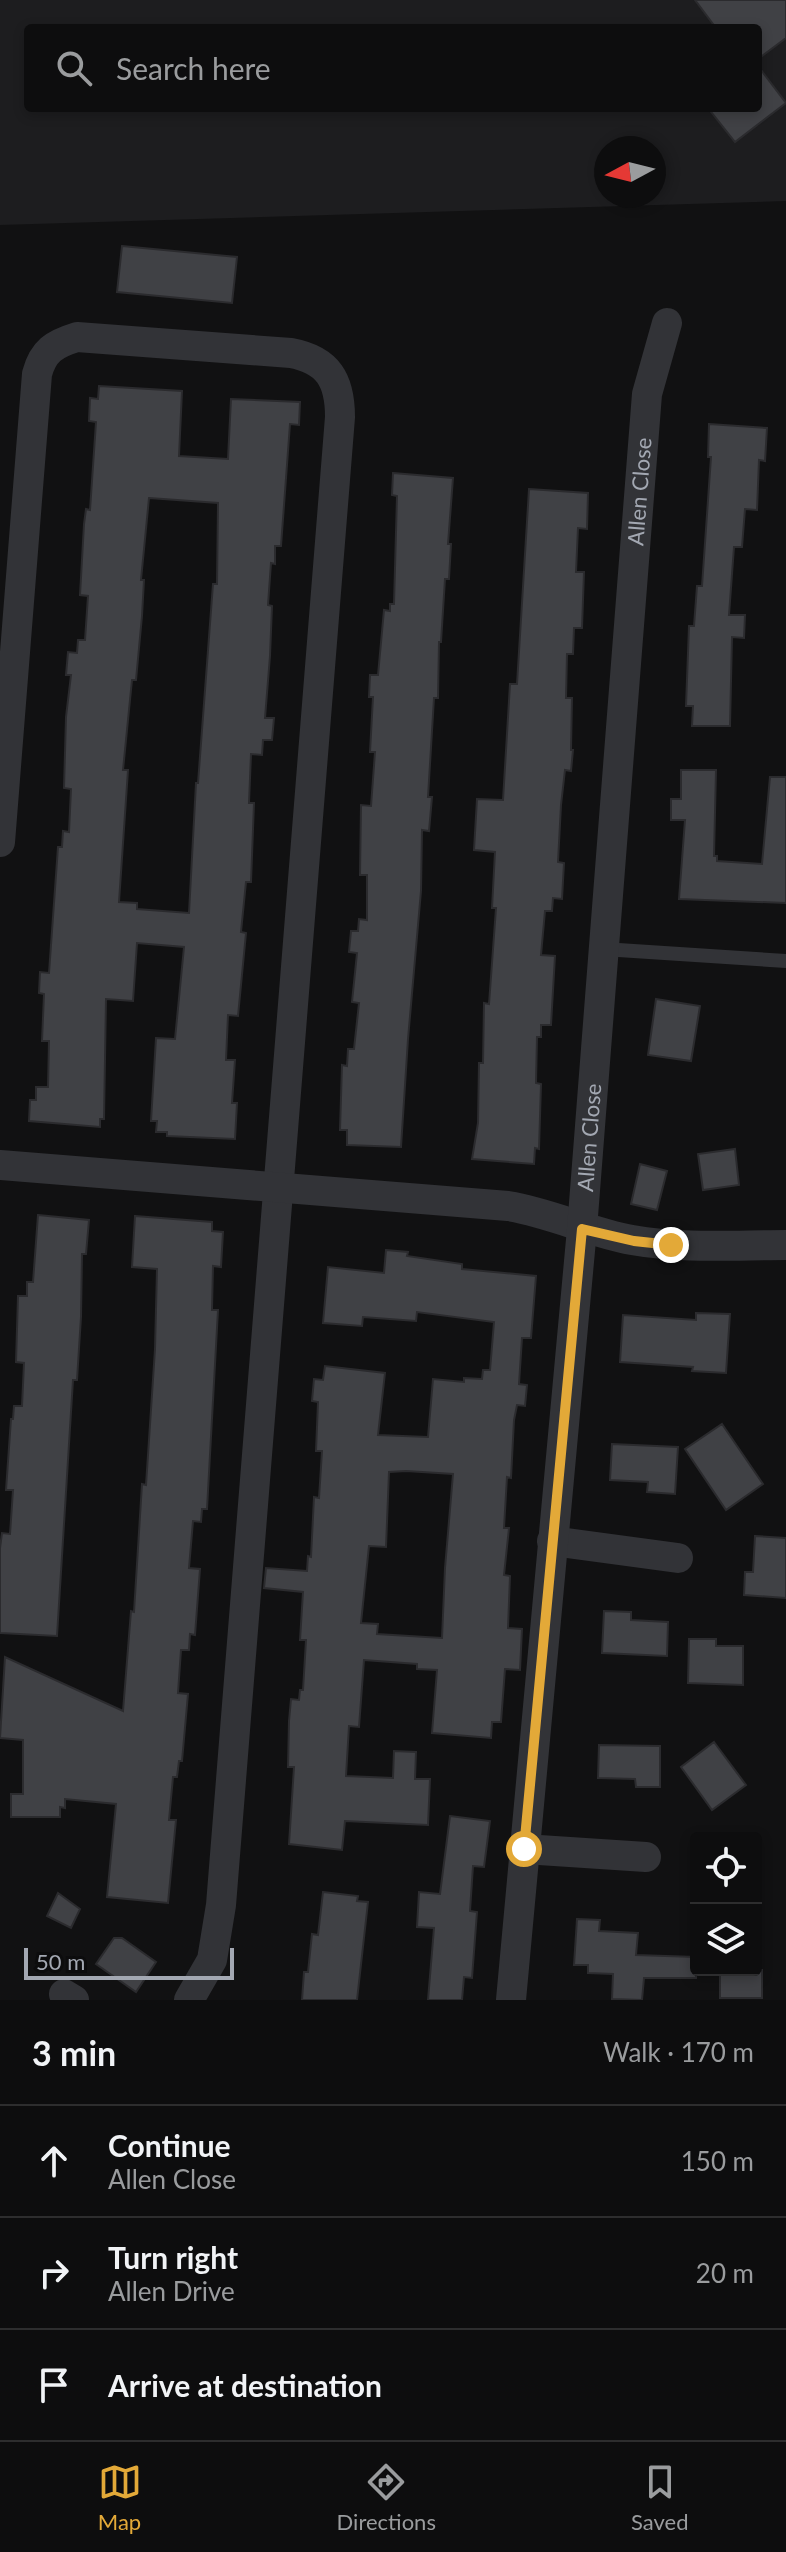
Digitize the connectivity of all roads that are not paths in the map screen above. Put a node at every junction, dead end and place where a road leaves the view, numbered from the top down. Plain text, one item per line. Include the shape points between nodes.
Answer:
1 (667, 323) dead end
2 (1, 829) edge
3 (603, 949) junction
4 (786, 961) edge
5 (0, 1165) edge
6 (279, 1188) junction
7 (582, 1229) junction
8 (786, 1245) edge
9 (552, 1541) junction
10 (678, 1558) dead end
11 (524, 1849) junction
12 (646, 1857) dead end
13 (189, 2000) edge
14 (511, 2000) edge

1 - 3 street, Allen Close via 647,394
2 - 6 street via 42,356 57,343 77,337 291,353 321,363 340,397 340,417
3 - 4 lane
3 - 7 street, Allen Close
5 - 6 street
6 - 7 street via 508,1206
6 - 13 street via 221,1905 212,1960
7 - 8 street via 671,1245
7 - 9 street, Allen Close
9 - 10 street
9 - 11 street, Allen Close
11 - 12 street
11 - 14 street, Allen Close

